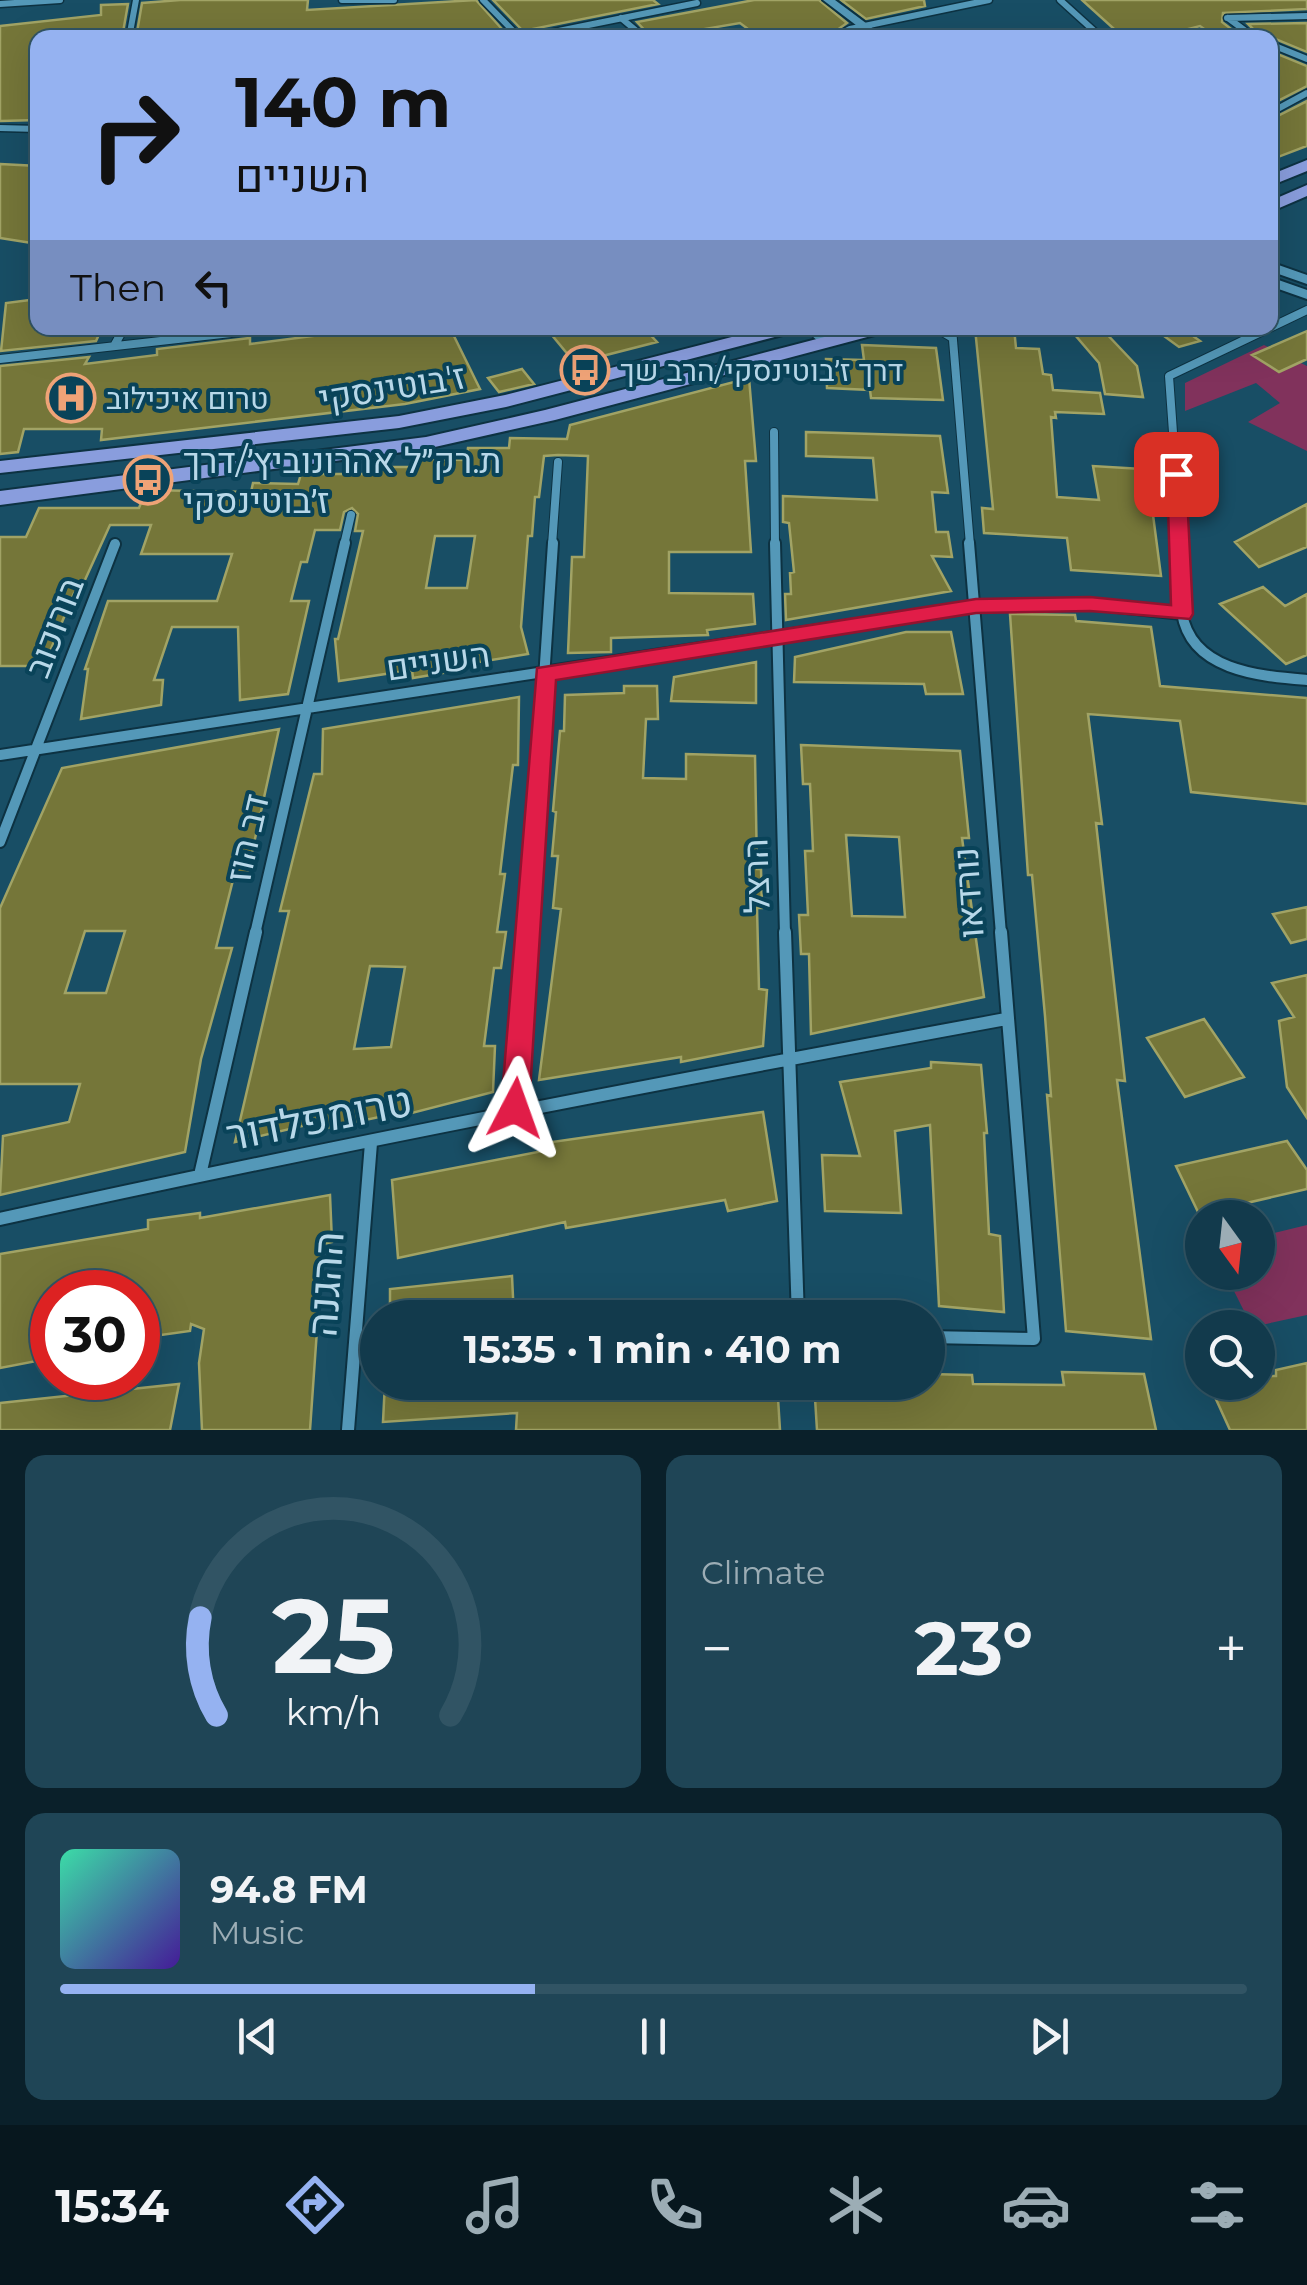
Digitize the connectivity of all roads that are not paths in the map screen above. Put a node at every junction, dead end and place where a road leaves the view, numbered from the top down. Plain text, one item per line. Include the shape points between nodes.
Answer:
1 (60, 0) edge
2 (136, 0) edge
3 (342, 0) edge
4 (394, 0) edge
5 (484, 0) edge
6 (828, 0) edge
7 (950, 0) edge
8 (989, 0) edge
9 (1060, 0) edge
10 (697, 3) dead end
11 (0, 4) edge
12 (958, 7) junction
13 (1307, 16) edge
14 (621, 18) junction
15 (864, 26) junction
16 (130, 30) edge
17 (514, 30) edge
18 (562, 30) edge
19 (635, 30) edge
20 (854, 30) edge
21 (870, 30) edge
22 (1093, 30) edge
23 (1244, 30) edge
24 (1278, 47) edge
25 (1307, 59) edge
26 (1307, 94) edge
27 (1278, 109) edge
28 (0, 128) edge
29 (30, 129) edge
30 (1307, 165) edge
31 (1278, 178) edge
32 (1307, 190) edge
33 (1278, 203) edge
34 (1278, 269) edge
35 (1307, 280) edge
36 (1278, 285) edge
37 (1307, 295) edge
38 (1307, 310) edge
39 (1278, 324) edge
40 (120, 335) edge
41 (213, 335) edge
42 (759, 335) edge
43 (817, 335) edge
44 (852, 335) edge
45 (951, 335) edge
46 (1255, 335) edge
47 (825, 342) junction
48 (114, 346) junction
49 (0, 358) edge
50 (774, 432) dead end
51 (558, 462) dead end
52 (0, 467) edge
53 (0, 498) edge
54 (351, 515) dead end
55 (116, 544) dead end
56 (976, 606) junction
57 (1182, 614) junction
58 (775, 635) junction
59 (545, 674) junction
60 (1307, 680) edge
61 (304, 708) junction
62 (34, 752) junction
63 (0, 755) edge
64 (0, 842) edge
65 (1006, 1019) junction
66 (789, 1057) junction
67 (515, 1108) junction
68 (371, 1143) junction
69 (200, 1175) junction
70 (0, 1219) edge
71 (797, 1300) edge
72 (945, 1338) edge
73 (348, 1430) edge

1 - 11 street
2 - 16 street
3 - 4 street
5 - 17 street
6 - 15 street
7 - 12 street
8 - 12 street
9 - 22 street
10 - 14 street
12 - 15 street
13 - 23 street via 1227,18
14 - 18 street
14 - 19 street
15 - 20 street
15 - 21 street
24 - 25 street
26 - 27 street
28 - 29 street
30 - 31 main road
32 - 33 main road
34 - 35 street
36 - 37 street
38 - 39 street
40 - 48 street
41 - 48 street
42 - 52 main road, ז'בוטינסקי via 399,422
43 - 47 street
44 - 47 main road
45 - 56 street, נורדאו
46 - 57 street via 1169,376
47 - 53 main road via 548,416 366,452
48 - 49 street
50 - 58 street, הרצל
51 - 59 street
54 - 61 street, דב הוז
55 - 62 street, בורוכוב
56 - 57 street, השניים via 1090,604
56 - 58 street, השניים
56 - 65 street, נורדאו
57 - 60 street via 1189,636 1206,654 1266,677
58 - 59 street, השניים
58 - 66 street, הרצל
59 - 61 street, השניים
59 - 67 street
61 - 62 street, השניים
61 - 69 street, דב הוז
62 - 63 street, השניים
62 - 64 street, בורוכוב
65 - 66 street, טרומפלדור
65 - 72 street, נורדאו via 1034,1339
66 - 67 street, טרומפלדור
66 - 71 street, הרצל
67 - 68 street, טרומפלדור
68 - 69 street, טרומפלדור
68 - 73 street, ההגנה
69 - 70 street, טרומפלדור

